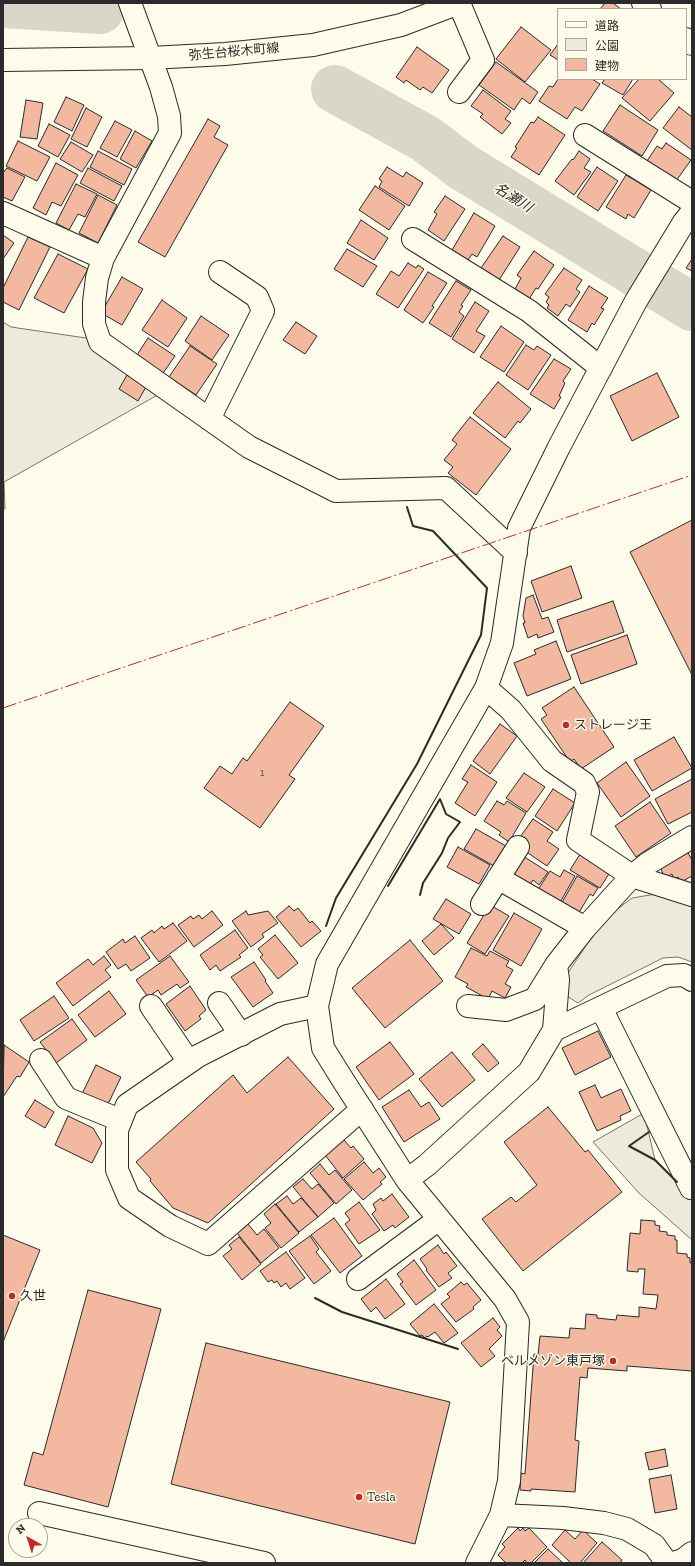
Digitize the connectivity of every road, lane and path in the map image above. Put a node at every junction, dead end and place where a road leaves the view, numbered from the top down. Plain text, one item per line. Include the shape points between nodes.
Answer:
1 (130, 3) edge
2 (459, 3) edge
3 (150, 58) junction
4 (3, 60) edge
5 (459, 92) dead end
6 (585, 134) dead end
7 (692, 202) edge
8 (692, 212) edge
9 (3, 213) edge
10 (413, 239) dead end
11 (103, 258) junction
12 (220, 272) dead end
13 (601, 368) junction
14 (209, 419) junction
15 (516, 552) junction
16 (486, 688) junction
17 (692, 837) edge
18 (518, 847) dead end
19 (632, 876) junction
20 (498, 878) junction
21 (692, 895) edge
22 (482, 904) dead end
23 (584, 928) junction
24 (556, 965) junction
25 (692, 980) edge
26 (219, 1003) dead end
27 (151, 1006) dead end
28 (317, 1006) junction
29 (468, 1006) dead end
30 (600, 1008) junction
31 (554, 1030) junction
32 (241, 1035) junction
33 (41, 1060) dead end
34 (190, 1062) junction
35 (362, 1109) junction
36 (120, 1120) junction
37 (407, 1180) junction
38 (691, 1188) edge
39 (439, 1219) junction
40 (358, 1279) dead end
41 (39, 1513) dead end
42 (501, 1515) junction
43 (692, 1553) edge
44 (484, 1560) edge
45 (251, 1562) edge
46 (667, 1563) edge
47 (672, 1563) edge

1 - 3 street
2 - 3 street, 弥生台桜木町線 via 401,25 313,45
2 - 5 street via 482,60
3 - 4 street, 弥生台桜木町線
3 - 11 street via 161,87 170,133
6 - 7 street
8 - 13 street via 659,261
9 - 11 street
10 - 13 street via 529,311
11 - 14 street via 94,302 94,324 100,342
12 - 14 street via 256,297 263,311
13 - 15 street via 519,528
14 - 15 street via 249,447 336,491 446,488
15 - 16 street via 502,643
16 - 19 street via 511,710 552,761 584,783 588,792 578,840
16 - 28 street via 327,964
17 - 19 street
18 - 20 street
19 - 21 street
19 - 23 street
20 - 22 street
20 - 23 street
23 - 24 street
24 - 29 street via 534,999 506,1010
24 - 31 street via 558,980
25 - 30 street via 684,975 667,976
26 - 32 street
27 - 34 street
28 - 32 street via 280,1014
28 - 35 street via 323,1048
30 - 31 street
30 - 38 street
31 - 37 street via 528,1072 427,1165
32 - 34 street
33 - 36 street via 66,1098
34 - 36 street via 127,1105
35 - 36 street via 208,1244 170,1226 129,1198 117,1170 117,1130
35 - 37 street
37 - 39 street
39 - 40 street
39 - 42 street via 505,1299 518,1322 509,1481
41 - 45 street
42 - 44 street
42 - 46 street via 563,1518 604,1523 627,1529 654,1545
43 - 47 street via 683,1560

